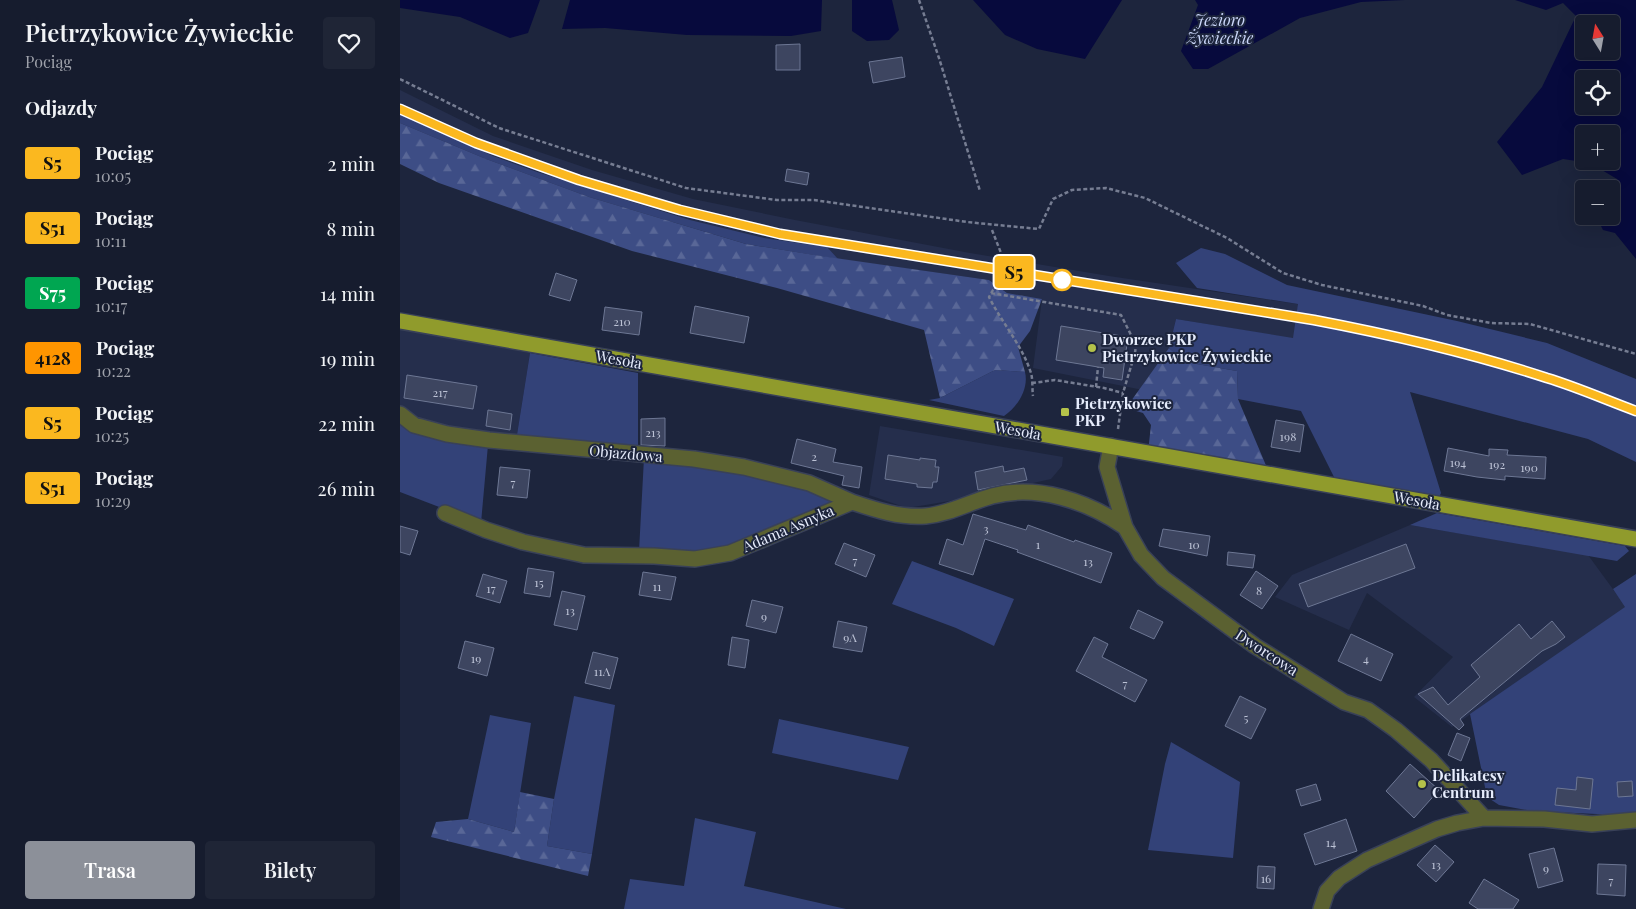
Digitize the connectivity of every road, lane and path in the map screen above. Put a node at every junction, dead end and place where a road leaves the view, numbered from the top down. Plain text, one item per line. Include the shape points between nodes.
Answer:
1 (919, 0) edge
2 (400, 79) edge
3 (980, 191) dead end
4 (992, 230) dead end
5 (991, 293) junction
6 (400, 321) edge
7 (1130, 335) dead end
8 (1137, 337) dead end
9 (1636, 354) edge
10 (1098, 367) dead end
11 (1032, 383) junction
12 (1096, 387) junction
13 (1123, 394) junction
14 (1033, 396) dead end
15 (400, 414) edge
16 (1118, 429) dead end
17 (1111, 446) junction
18 (852, 502) junction
19 (445, 513) dead end
20 (1125, 527) junction
21 (1636, 539) edge
22 (1484, 818) junction
23 (1636, 820) edge
24 (1321, 909) edge

1 - 3 path
2 - 9 path via 499,128 686,188 777,200 814,200 1039,229 1054,199 1072,190 1106,188 1145,198 1227,238 1283,273 1322,285 1423,306 1447,315 1530,324
4 - 5 path via 1001,253 1002,270 1001,283
5 - 7 path via 1121,314
5 - 11 path via 988,297 1011,332 1032,374
6 - 17 main road, Wesoła
8 - 13 path
10 - 12 path
11 - 12 path via 1055,380
11 - 14 path
12 - 13 path
13 - 16 path
15 - 18 street, Objazdowa via 414,425 464,437 694,459 744,468 809,482
17 - 20 street, Dworcowa via 1107,467
17 - 21 main road, Wesoła
18 - 19 street, Adama Asnyka via 730,553 695,559 584,555 523,542
18 - 20 street, Adama Asnyka via 886,513 926,516 992,496 1022,492 1051,494 1108,515
20 - 22 street, Dworcowa via 1141,555 1163,578 1255,646 1344,702 1368,710 1396,730 1431,760
22 - 23 street via 1592,824
22 - 24 street via 1437,829 1367,860 1338,878 1327,891

